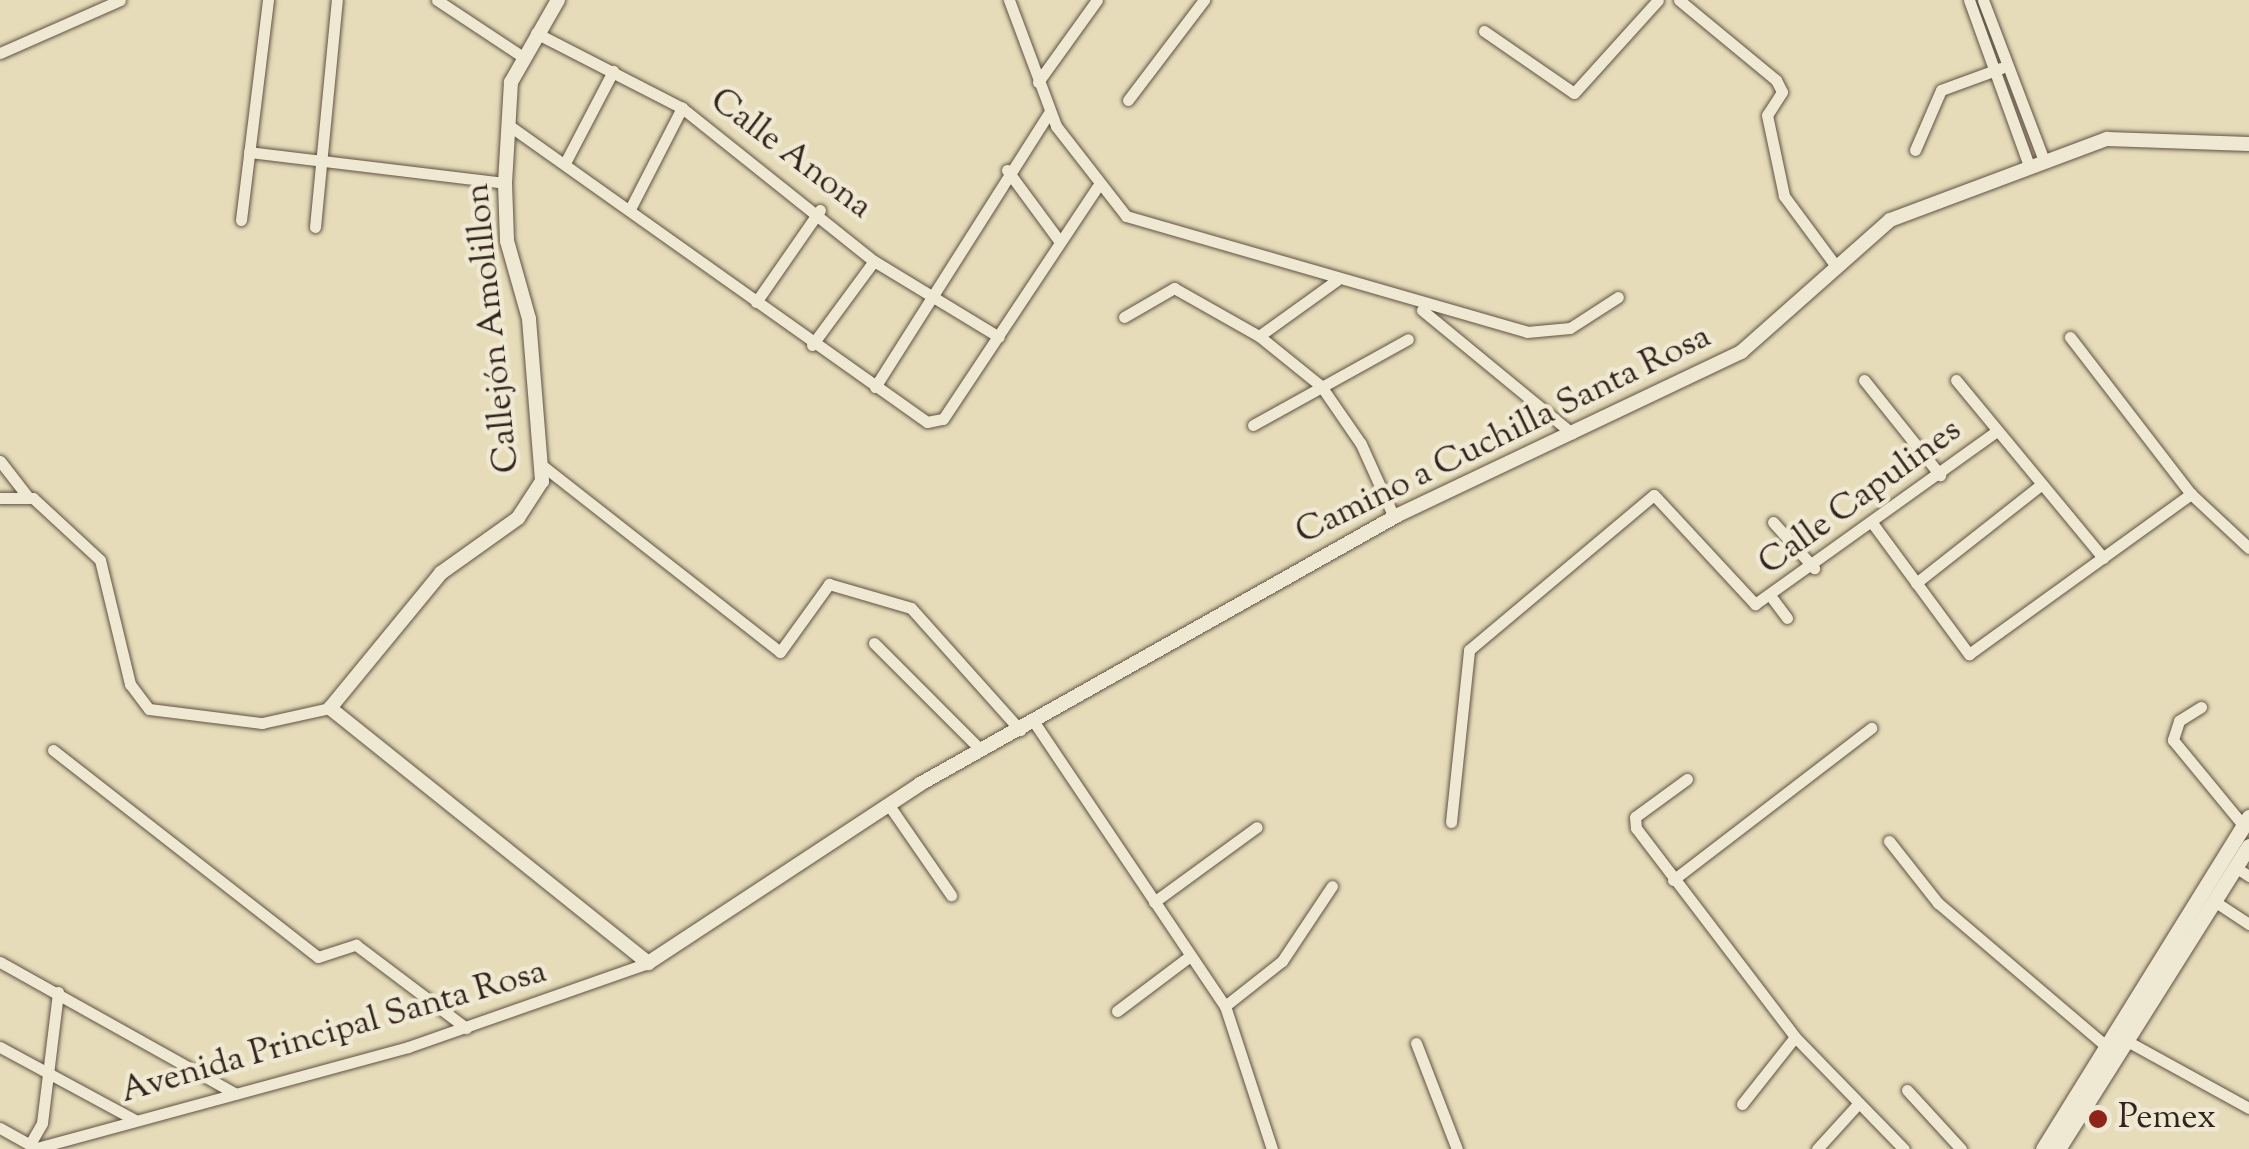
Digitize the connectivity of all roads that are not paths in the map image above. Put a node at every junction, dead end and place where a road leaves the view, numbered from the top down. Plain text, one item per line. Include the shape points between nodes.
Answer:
1 (120, 0) edge
2 (268, 0) edge
3 (336, 0) edge
4 (436, 0) edge
5 (558, 0) edge
6 (1009, 0) edge
7 (1098, 0) edge
8 (1658, 0) edge
9 (1679, 0) edge
10 (1969, 0) edge
11 (1983, 0) edge
12 (1202, 1) edge
13 (1484, 31) dead end
14 (536, 33) junction
15 (0, 53) edge
16 (520, 55) junction
17 (2010, 65) junction
18 (1996, 69) junction
19 (613, 70) junction
20 (1038, 82) junction
21 (1128, 100) dead end
22 (682, 108) junction
23 (1049, 113) junction
24 (507, 124) junction
25 (2249, 144) edge
26 (1916, 150) dead end
27 (249, 152) junction
28 (323, 160) junction
29 (565, 163) junction
30 (2037, 163) junction
31 (1006, 170) junction
32 (505, 183) junction
33 (1097, 186) junction
34 (630, 209) junction
35 (820, 210) junction
36 (241, 220) dead end
37 (315, 227) dead end
38 (1060, 242) junction
39 (874, 261) junction
40 (1836, 265) junction
41 (1337, 280) junction
42 (1618, 297) dead end
43 (930, 298) junction
44 (756, 302) junction
45 (1418, 308) junction
46 (1124, 317) dead end
47 (1259, 336) junction
48 (999, 337) junction
49 (2070, 337) dead end
50 (1408, 339) dead end
51 (812, 345) junction
52 (1864, 380) dead end
53 (1956, 380) dead end
54 (1320, 386) junction
55 (875, 387) junction
56 (1253, 425) dead end
57 (1997, 431) junction
58 (1572, 432) junction
59 (0, 461) edge
60 (543, 466) junction
61 (1940, 474) junction
62 (2042, 484) junction
63 (2192, 494) junction
64 (28, 497) junction
65 (0, 498) edge
66 (1394, 517) junction
67 (1773, 522) dead end
68 (1873, 524) junction
69 (2249, 548) edge
70 (2103, 558) junction
71 (1814, 568) junction
72 (1916, 582) junction
73 (1772, 598) junction
74 (1788, 618) dead end
75 (874, 643) dead end
76 (2201, 707) dead end
77 (330, 708) junction
78 (1034, 722) junction
79 (1870, 728) dead end
80 (1020, 730) junction
81 (980, 749) junction
82 (53, 750) dead end
83 (1687, 779) dead end
84 (888, 804) junction
85 (2246, 821) edge
86 (1451, 822) dead end
87 (1257, 827) dead end
88 (1888, 841) dead end
89 (2249, 846) edge
90 (2242, 872) edge
91 (1673, 880) junction
92 (1332, 886) dead end
93 (951, 895) dead end
94 (2214, 901) junction
95 (1154, 902) junction
96 (2249, 924) edge
97 (1190, 956) junction
98 (0, 962) edge
99 (648, 963) junction
100 (58, 992) junction
101 (1224, 1006) junction
102 (1117, 1011) dead end
103 (466, 1028) junction
104 (1795, 1037) junction
105 (2127, 1041) junction
106 (1416, 1043) dead end
107 (0, 1047) edge
108 (2106, 1047) junction
109 (51, 1076) junction
110 (1907, 1090) dead end
111 (236, 1094) junction
112 (1742, 1104) dead end
113 (1858, 1104) junction
114 (2249, 1108) edge
115 (134, 1120) junction
116 (0, 1128) edge
117 (33, 1147) edge
118 (1272, 1149) edge
119 (1457, 1149) edge
120 (1818, 1149) edge
121 (1904, 1149) edge
122 (1961, 1149) edge
123 (2042, 1149) edge
124 (2058, 1149) edge

1 - 15 street
2 - 27 street
3 - 28 street
4 - 16 street
5 - 14 street, Callejón Amolillon
6 - 20 street
7 - 20 street
8 - 13 street via 1574,93
9 - 40 street via 1776,80 1782,92 1767,115 1784,196
10 - 18 street
11 - 17 street
12 - 21 street
14 - 16 street, Callejón Amolillon
14 - 19 street, Calle Anona
16 - 24 street, Callejón Amolillon
17 - 18 street
17 - 30 street
18 - 26 street via 1941,90
18 - 30 street
19 - 22 street, Calle Anona
19 - 29 street
20 - 23 street
22 - 34 street
22 - 35 street, Calle Anona
23 - 31 street
23 - 33 street
24 - 29 street
24 - 32 street, Callejón Amolillon
25 - 30 street, Camino a Cuchilla Santa Rosa via 2107,139
27 - 28 street
27 - 36 street
28 - 32 street
28 - 37 street
29 - 34 street
30 - 40 street, Camino a Cuchilla Santa Rosa via 1890,220
31 - 38 street
31 - 43 street via 967,251
32 - 60 street, Callejón Amolillon
33 - 38 street
33 - 41 street via 1144,225
34 - 44 street
35 - 39 street, Calle Anona
35 - 44 street
38 - 48 street
39 - 43 street, Calle Anona
39 - 51 street
40 - 58 street, Camino a Cuchilla Santa Rosa via 1741,352
41 - 45 street
41 - 47 street
42 - 45 street via 1550,334
43 - 48 street, Calle Anona
43 - 55 street
44 - 51 street
45 - 58 street
46 - 47 street via 1179,289
47 - 54 street
48 - 55 street via 936,423
49 - 63 street
50 - 54 street
51 - 55 street
52 - 61 street
53 - 57 street
54 - 56 street
54 - 66 street via 1361,444
57 - 61 street, Calle Capulines
57 - 62 street
58 - 66 street, Camino a Cuchilla Santa Rosa
59 - 64 street
60 - 77 street, Callejón Amolillon via 536,498 441,573
60 - 80 street via 780,652 828,584 911,608
61 - 68 street, Calle Capulines
62 - 70 street
62 - 72 street
63 - 69 street
63 - 70 street
64 - 65 street
64 - 77 street via 100,560 130,684 149,709 262,722
66 - 78 street, Camino a Cuchilla Santa Rosa
67 - 71 street
68 - 71 street, Calle Capulines
68 - 72 street
70 - 72 street via 1969,654
71 - 73 street, Calle Capulines
73 - 74 street
73 - 86 street, Calle Capulines via 1755,604 1660,492 1469,650
75 - 81 street
76 - 85 street via 2180,720 2173,740
77 - 99 street
78 - 80 street, Camino a Cuchilla Santa Rosa
78 - 95 street
79 - 91 street
80 - 81 street, Camino a Cuchilla Santa Rosa
81 - 84 street, Camino a Cuchilla Santa Rosa
82 - 103 street via 318,957 356,945
83 - 91 street via 1633,822
84 - 93 street
84 - 99 street, Camino a Cuchilla Santa Rosa
85 - 108 main road
87 - 95 street
88 - 108 street via 1938,903
89 - 90 main road
90 - 94 main road
91 - 104 street
92 - 101 street via 1282,961
94 - 96 street
94 - 105 main road
95 - 97 street
97 - 101 street
97 - 102 street
98 - 100 street
99 - 103 street, Avenida Principal Santa Rosa
100 - 109 street
100 - 111 street
101 - 118 street
103 - 111 street, Avenida Principal Santa Rosa
104 - 112 street
104 - 113 street
105 - 114 street
105 - 124 main road
106 - 119 street
107 - 109 street
108 - 123 main road
109 - 115 street
109 - 117 street
110 - 122 street
111 - 115 street, Avenida Principal Santa Rosa
113 - 120 street
113 - 121 street
115 - 117 street, Avenida Principal Santa Rosa
116 - 117 street

